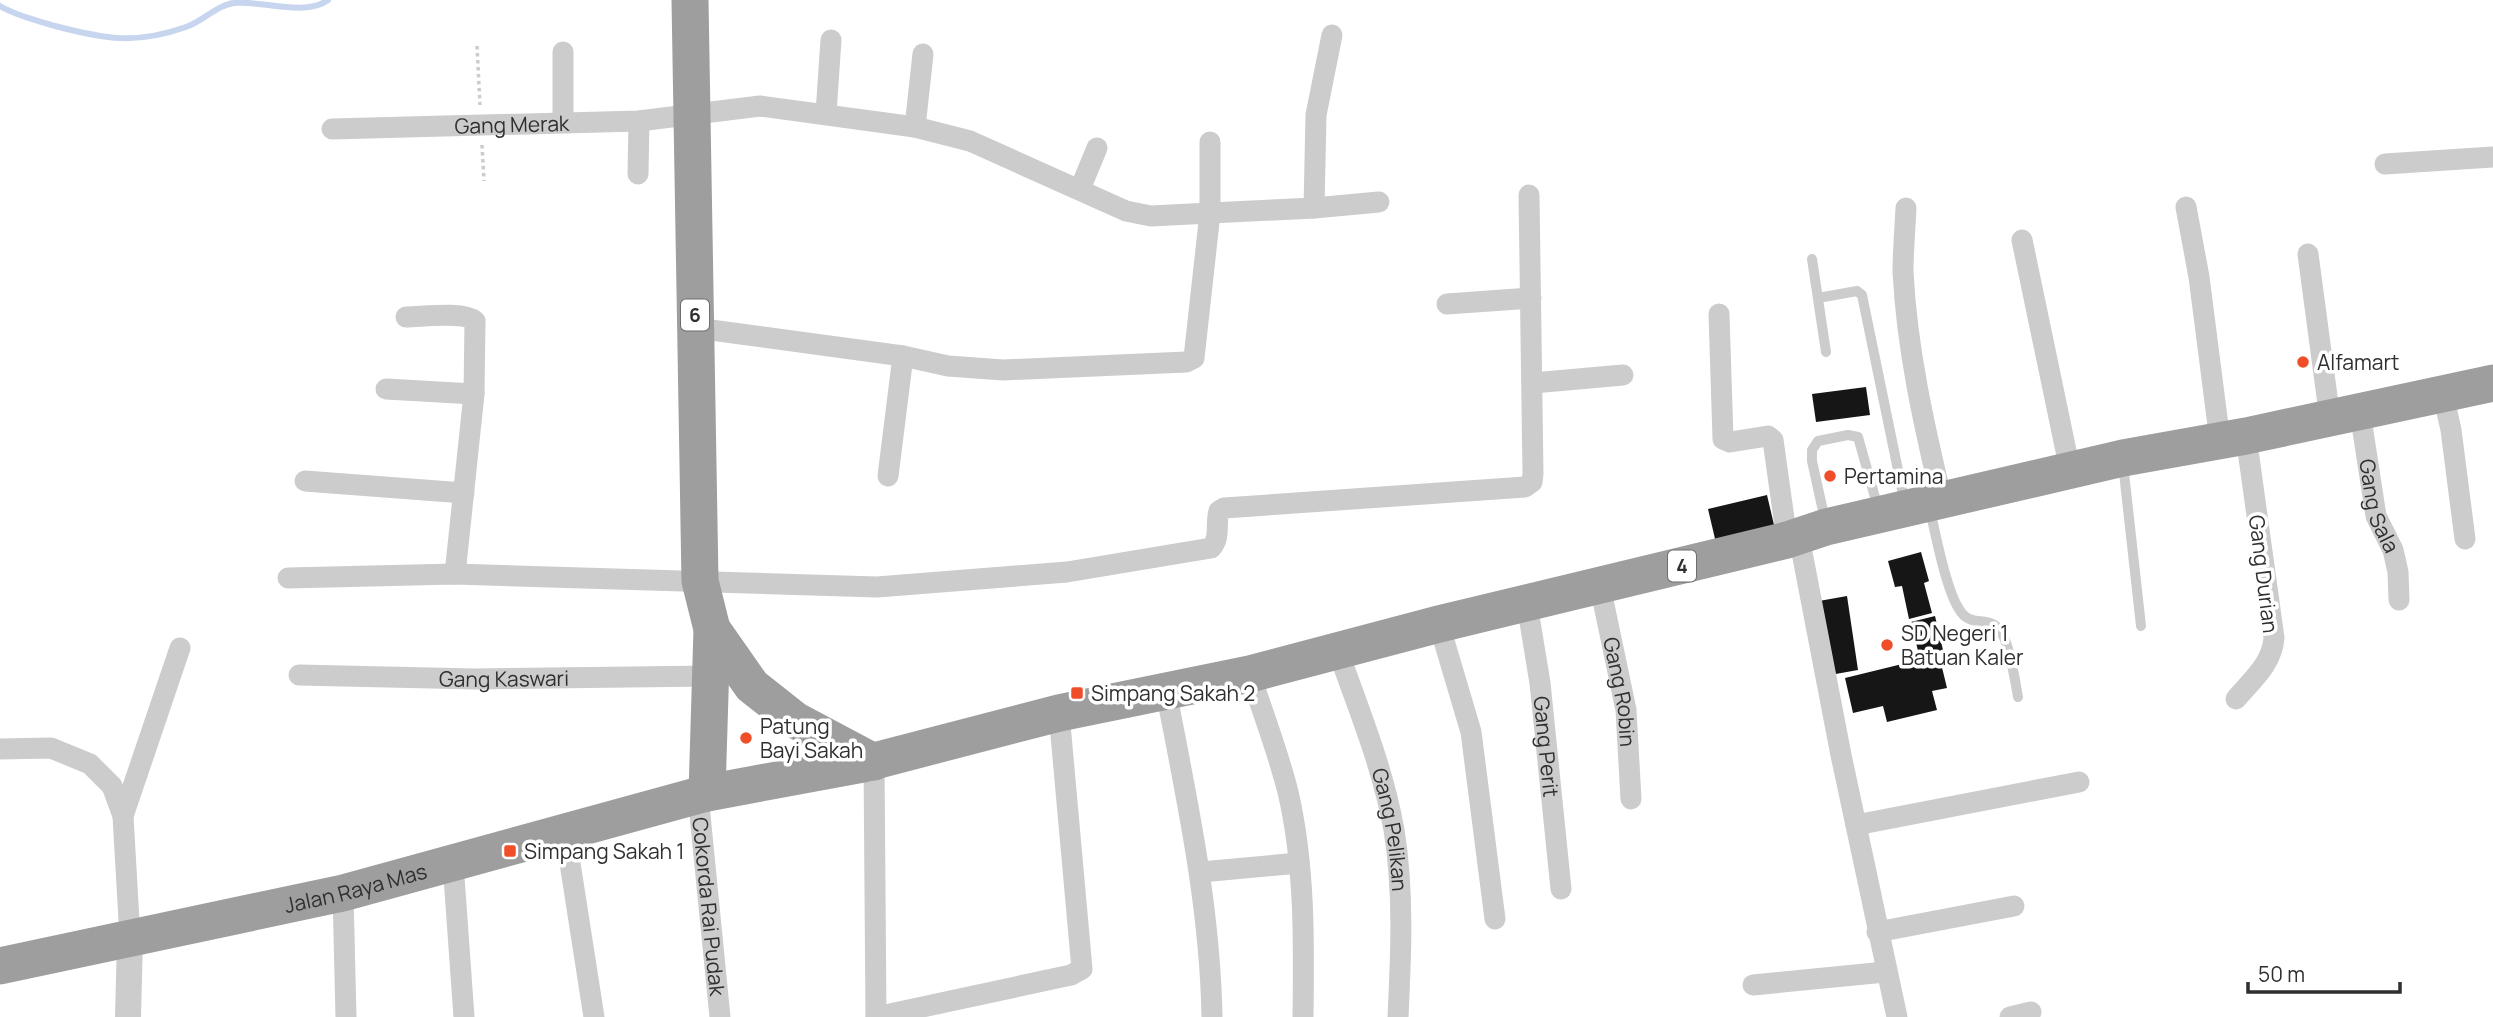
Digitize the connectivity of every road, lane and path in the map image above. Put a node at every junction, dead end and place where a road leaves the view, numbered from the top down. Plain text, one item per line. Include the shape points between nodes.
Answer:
1 (691, 0) edge
2 (1332, 35) dead end
3 (831, 40) dead end
4 (563, 52) dead end
5 (923, 54) dead end
6 (826, 113) junction
7 (692, 116) junction
8 (639, 121) junction
9 (563, 122) junction
10 (915, 127) junction
11 (332, 129) dead end
12 (1210, 142) dead end
13 (1097, 148) dead end
14 (2493, 158) edge
15 (2385, 164) dead end
16 (638, 174) dead end
17 (1080, 189) junction
18 (1529, 195) dead end
19 (1379, 202) dead end
20 (2186, 207) dead end
21 (1314, 208) junction
22 (1906, 208) dead end
23 (1210, 213) junction
24 (2022, 240) dead end
25 (2308, 254) dead end
26 (1812, 259) dead end
27 (1531, 298) junction
28 (1818, 298) junction
29 (1447, 304) dead end
30 (1719, 314) dead end
31 (406, 317) dead end
32 (696, 328) junction
33 (1826, 352) dead end
34 (903, 356) junction
35 (1623, 375) dead end
36 (1533, 383) junction
37 (2493, 383) edge
38 (386, 389) dead end
39 (474, 394) junction
40 (2443, 394) junction
41 (2345, 416) junction
42 (2233, 438) junction
43 (2123, 458) junction
44 (2070, 470) junction
45 (888, 476) dead end
46 (305, 481) dead end
47 (464, 493) junction
48 (1914, 507) junction
49 (1804, 534) junction
50 (2465, 539) dead end
51 (455, 574) junction
52 (288, 578) dead end
53 (701, 581) junction
54 (1600, 586) junction
55 (2399, 600) dead end
56 (1527, 604) junction
57 (1439, 624) junction
58 (2141, 626) dead end
59 (712, 629) junction
60 (180, 648) dead end
61 (1338, 651) junction
62 (1250, 674) junction
63 (299, 675) dead end
64 (710, 676) junction
65 (1166, 691) junction
66 (2018, 697) dead end
67 (2236, 699) dead end
68 (1059, 713) junction
69 (0, 749) edge
70 (874, 762) junction
71 (2080, 782) dead end
72 (703, 794) junction
73 (1631, 799) dead end
74 (123, 816) junction
75 (1856, 825) junction
76 (565, 831) junction
77 (453, 863) junction
78 (1299, 863) junction
79 (1201, 872) junction
80 (1561, 889) dead end
81 (343, 893) junction
82 (2014, 906) dead end
83 (1495, 919) dead end
84 (1877, 932) junction
85 (130, 938) junction
86 (0, 966) edge
87 (1885, 972) junction
88 (1754, 985) dead end
89 (128, 1017) edge
90 (346, 1017) edge
91 (464, 1017) edge
92 (594, 1017) edge
93 (720, 1017) edge
94 (876, 1017) edge
95 (1212, 1017) edge
96 (1303, 1017) edge
97 (1398, 1017) edge
98 (1897, 1017) edge

1 - 7 highway, 6
2 - 21 street via 1316,115
3 - 6 street
4 - 9 street
5 - 10 street
6 - 7 street, Gang Merak via 760,106
6 - 10 street, Gang Merak
7 - 8 street, Gang Merak
7 - 32 highway, 6
8 - 9 street, Gang Merak
8 - 16 street
9 - 11 street, Gang Merak
10 - 17 street, Gang Merak via 970,141
12 - 23 street
13 - 17 street
14 - 15 street
17 - 23 street, Gang Merak via 1112,205 1151,216
18 - 27 street
19 - 21 street, Gang Merak
20 - 42 street, Gang Durian
21 - 23 street, Gang Merak
22 - 48 street via 1903,271 1919,404
23 - 34 street via 1191,360 1003,370 948,366
24 - 44 street
25 - 41 street, Gang Sala
26 - 28 lane
27 - 29 street
27 - 36 street
28 - 33 lane
28 - 48 lane via 1857,291 1862,295
30 - 49 street via 1723,439 1768,436 1773,440
31 - 39 street via 461,316 475,321
32 - 34 street
32 - 53 highway, 6
34 - 45 street
35 - 36 street
36 - 53 street via 1532,482 1525,487 1224,509 1217,515 1217,540 1211,548 1067,572 877,587
37 - 40 highway, 4
38 - 39 street
39 - 47 street
40 - 41 highway, 4
40 - 50 street
41 - 42 highway, 4
41 - 55 street, Gang Sala via 2376,516 2393,550
42 - 43 highway, 4
42 - 67 street, Gang Durian via 2274,638 2265,665
43 - 44 highway, 4
43 - 58 lane
44 - 48 highway, 4
46 - 47 street
47 - 51 street
48 - 49 highway, 4
48 - 49 lane via 1858,437 1818,441 1812,450
48 - 66 lane via 1959,611 1970,620 1994,623 2003,632
49 - 54 highway, 4
49 - 75 street
51 - 52 street
51 - 53 street
53 - 59 highway, 6
54 - 56 highway, 4
54 - 73 street, Gang Robin via 1626,710
56 - 57 highway, 4
56 - 80 street, Gang Perit via 1540,683
57 - 61 highway, 4
57 - 83 street via 1471,732
59 - 64 highway, 6
59 - 70 highway, 6 via 752,686 795,720
60 - 74 street
61 - 62 highway, 4
61 - 97 street, Gang Pelikan via 1382,778 1394,832 1402,926
62 - 65 highway, 4
62 - 78 street via 1288,793
63 - 64 street, Gang Kaswari via 475,679
64 - 72 highway, 6
65 - 68 highway, 4
65 - 79 street
68 - 70 highway, 4
68 - 94 street via 1082,969
69 - 74 street via 51,748 90,764 112,786
70 - 72 highway, 4
70 - 94 street
71 - 75 street
72 - 76 highway, Jalan Raya Mas
72 - 93 street, Cokorda Rai Pudak
74 - 85 street
75 - 84 street
76 - 77 highway, Jalan Raya Mas
76 - 92 street
77 - 81 highway, Jalan Raya Mas
77 - 91 street
78 - 79 street
78 - 96 street
79 - 95 street
81 - 85 highway, Jalan Raya Mas
81 - 90 street
82 - 84 street
84 - 87 street
85 - 86 highway, Jalan Raya Mas
85 - 89 street
87 - 88 street
87 - 98 street

